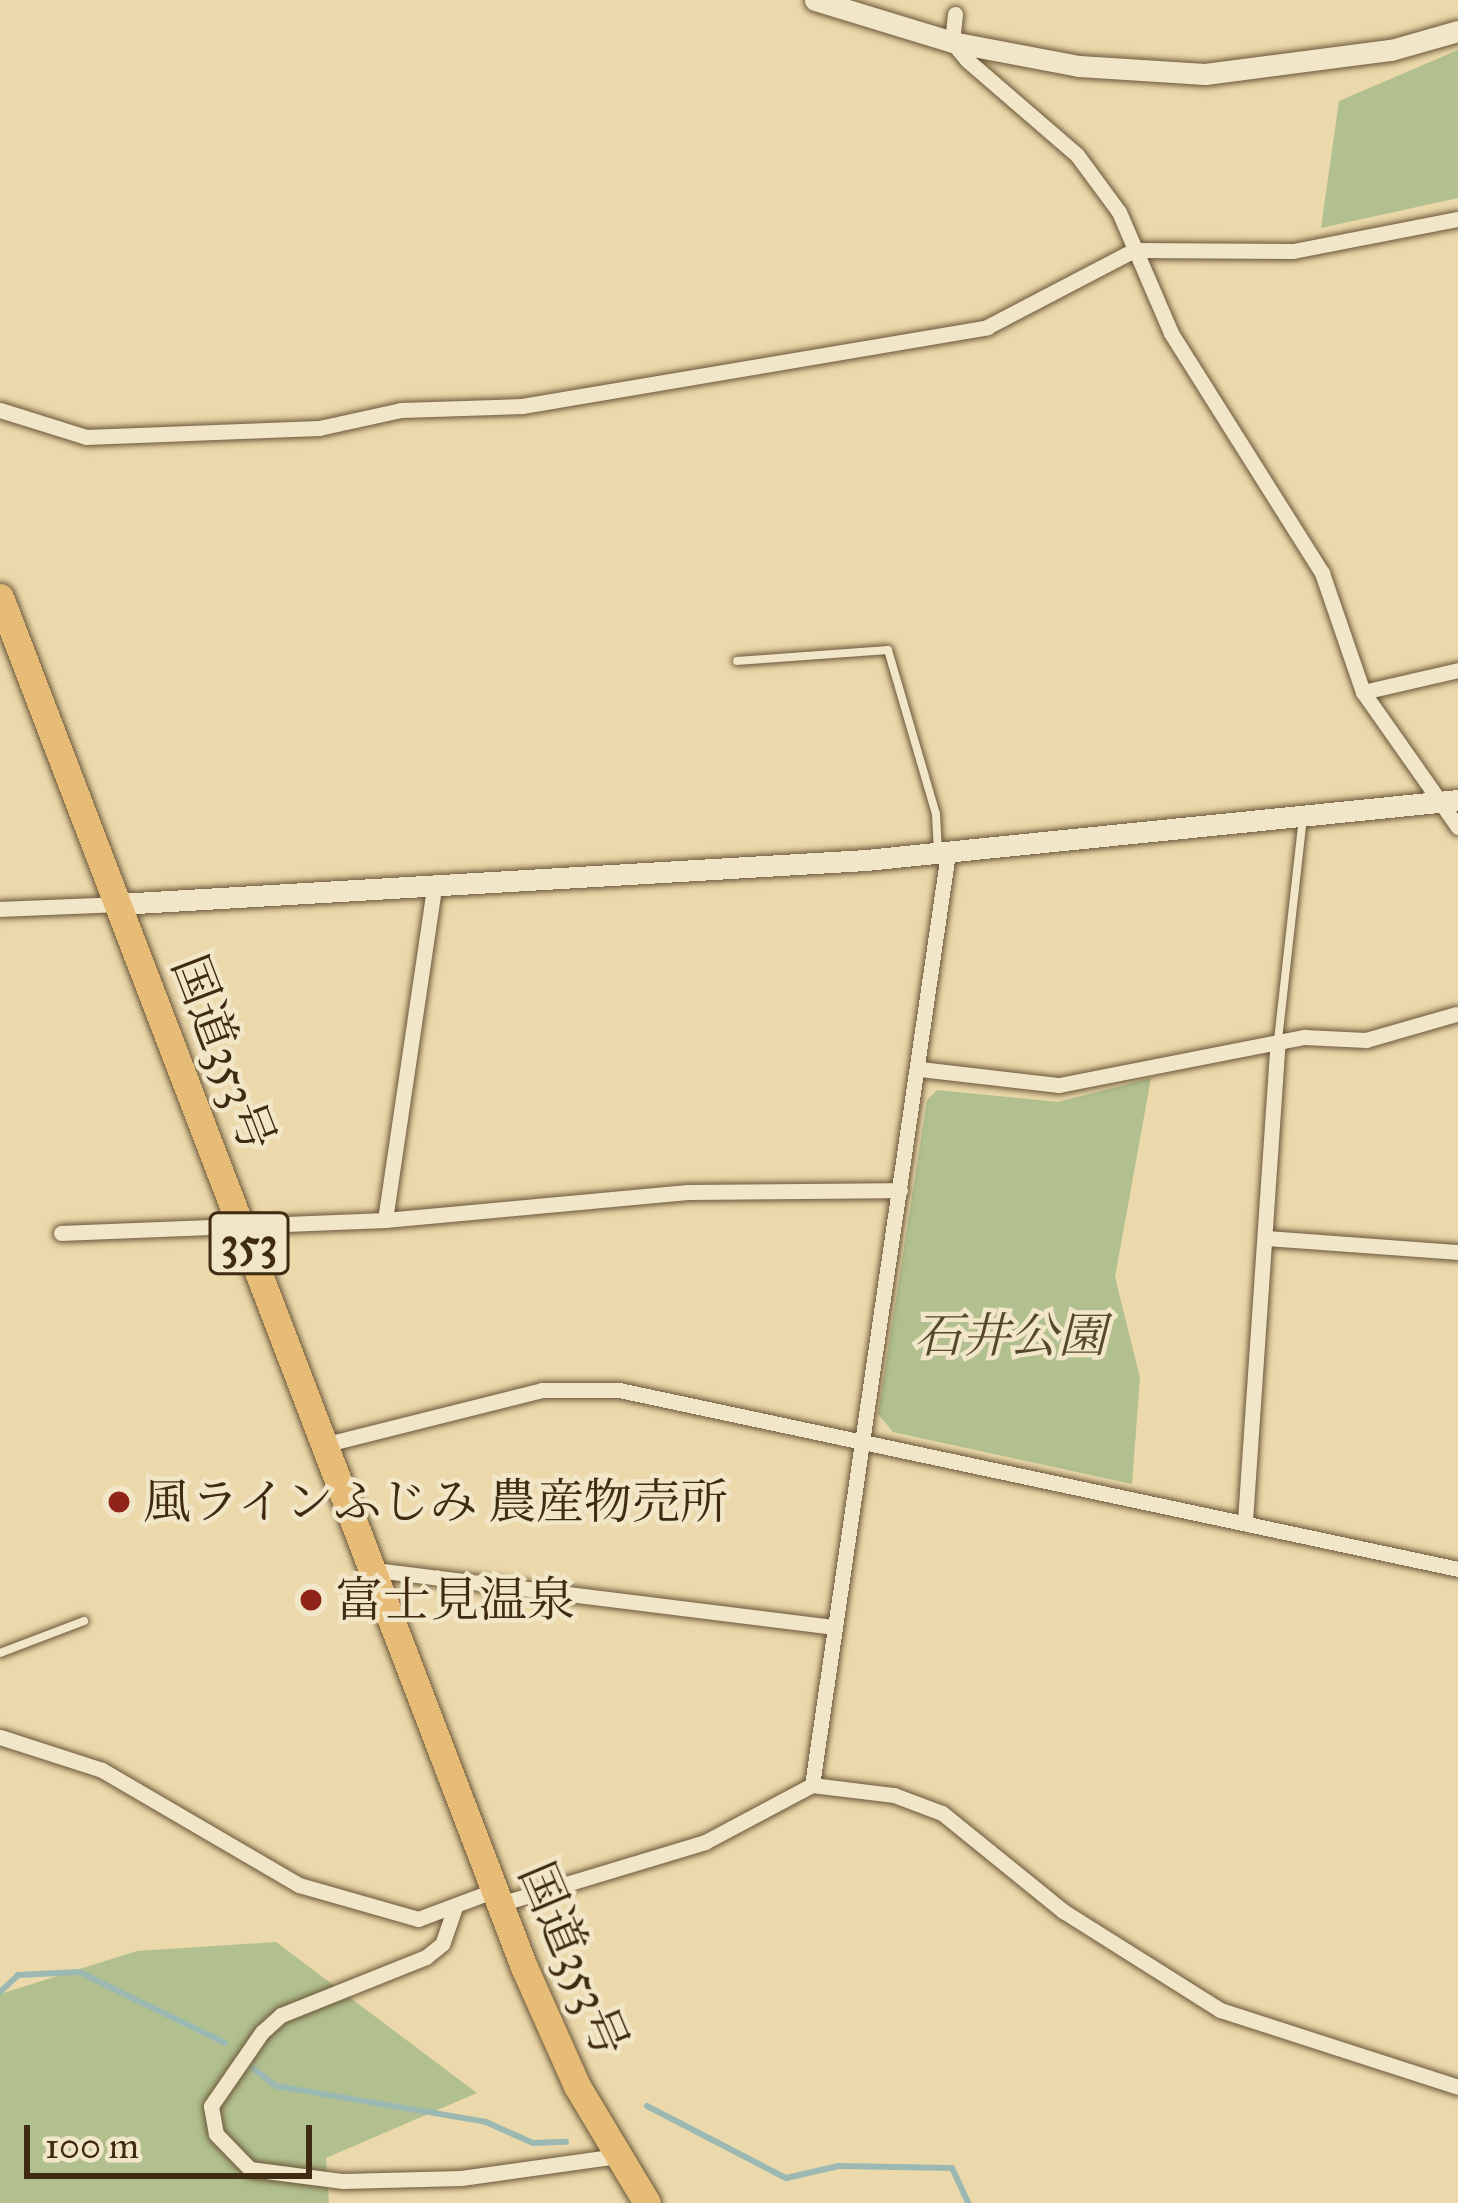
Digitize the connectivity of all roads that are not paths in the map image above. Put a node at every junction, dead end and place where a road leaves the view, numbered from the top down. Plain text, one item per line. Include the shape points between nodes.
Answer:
1 (815, 0) edge
2 (956, 7) edge
3 (1458, 31) edge
4 (952, 42) junction
5 (1458, 219) edge
6 (1134, 250) junction
7 (0, 410) edge
8 (0, 596) edge
9 (736, 661) dead end
10 (1458, 670) edge
11 (1363, 692) junction
12 (1449, 800) edge
13 (1303, 815) junction
14 (1458, 827) edge
15 (943, 854) junction
16 (435, 883) junction
17 (119, 904) junction
18 (0, 909) edge
19 (1458, 995) edge
20 (1457, 1016) edge
21 (1278, 1042) junction
22 (920, 1069) junction
23 (900, 1190) junction
24 (385, 1220) junction
25 (243, 1227) junction
26 (61, 1232) dead end
27 (1267, 1238) junction
28 (1458, 1252) edge
29 (862, 1440) junction
30 (327, 1444) junction
31 (1245, 1521) junction
32 (1458, 1569) edge
33 (376, 1570) junction
34 (84, 1621) dead end
35 (831, 1628) junction
36 (0, 1653) edge
37 (0, 1736) edge
38 (812, 1784) junction
39 (497, 1897) junction
40 (455, 1906) junction
41 (1458, 2087) edge
42 (616, 2156) junction
43 (647, 2203) edge

1 - 4 street
2 - 4 street
3 - 4 street via 1391,50 1204,74 1079,66
4 - 6 street via 1077,154 1119,212
5 - 6 street via 1293,251
6 - 7 street via 987,327 522,406 401,410 319,428 86,437
6 - 11 street via 1171,333 1322,573
8 - 17 highway, 国道353号 / 353
9 - 15 lane via 888,650
10 - 11 street
11 - 12 street
12 - 13 street
12 - 14 street
13 - 15 street
13 - 21 lane
15 - 16 street
15 - 22 street
16 - 17 street
16 - 24 street
17 - 18 street
17 - 25 highway, 国道353号 / 353
19 - 20 street
20 - 21 street via 1366,1040
21 - 22 street via 1059,1085
21 - 27 street
22 - 23 street
23 - 24 street via 688,1192
23 - 29 street
24 - 25 street
25 - 26 street
25 - 30 highway, 国道353号 / 353
27 - 28 street
27 - 31 street
29 - 30 street via 600,1390 542,1390
29 - 31 street
29 - 35 street
30 - 33 highway, 国道353号 / 353
31 - 32 street
33 - 35 street
33 - 39 highway, 国道353号 / 353
34 - 36 lane
35 - 38 street
37 - 40 street via 102,1770 299,1886 418,1919
38 - 39 street via 706,1842
38 - 41 street via 916,1800 942,1814 1063,1911 1220,2010
39 - 40 street
39 - 42 highway, 国道353号 / 353 via 543,2016
40 - 42 street via 442,1944 426,1957 281,2015 262,2032 211,2106 216,2134 250,2169 343,2181 461,2178
42 - 43 highway, 国道353号 / 353

